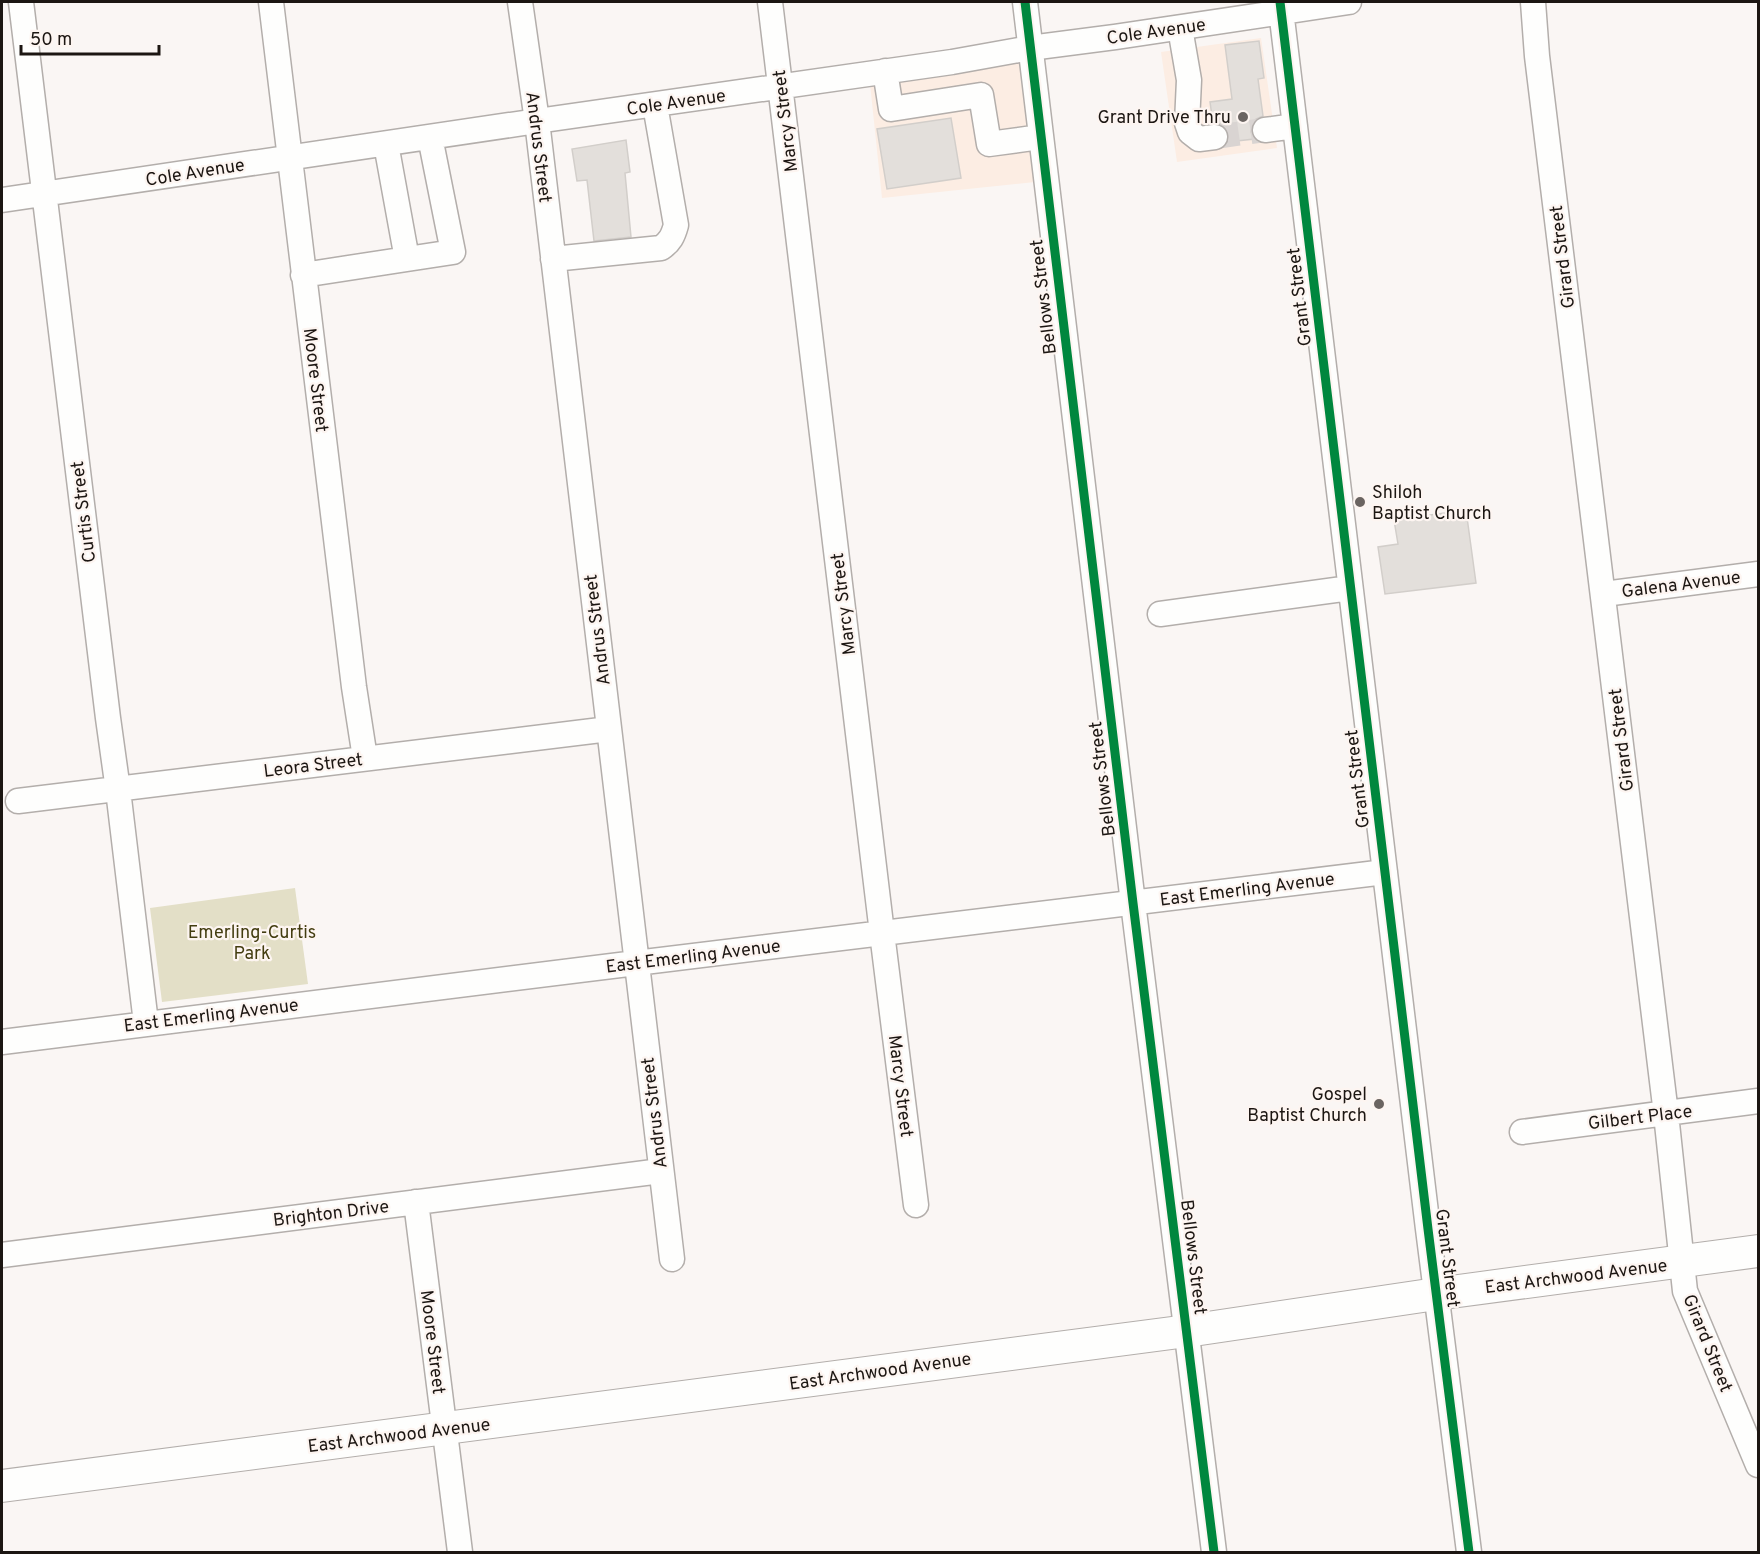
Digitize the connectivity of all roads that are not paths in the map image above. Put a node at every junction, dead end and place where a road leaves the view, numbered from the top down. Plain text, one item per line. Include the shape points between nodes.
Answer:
1 (21, 2) edge
2 (271, 2) edge
3 (520, 2) edge
4 (770, 2) edge
5 (1024, 2) edge
6 (1350, 2) edge
7 (1533, 2) edge
8 (1281, 7) edge
9 (1232, 10) edge
10 (1180, 28) junction
11 (1030, 48) junction
12 (885, 71) junction
13 (781, 86) junction
14 (655, 105) junction
15 (537, 121) junction
16 (1295, 126) junction
17 (1265, 129) tunnel mouth
18 (430, 137) junction
19 (1040, 137) junction
20 (1215, 137) tunnel mouth
21 (386, 144) junction
22 (291, 158) junction
23 (45, 194) junction
24 (2, 200) edge
25 (407, 259) junction
26 (553, 259) junction
27 (303, 275) junction
28 (1758, 574) edge
29 (1350, 588) junction
30 (1604, 594) junction
31 (1160, 614) dead end
32 (609, 729) junction
33 (365, 758) junction
34 (118, 790) junction
35 (18, 801) dead end
36 (1384, 872) junction
37 (1133, 903) junction
38 (882, 933) junction
39 (636, 963) junction
40 (146, 1023) junction
41 (2, 1042) edge
42 (1758, 1101) edge
43 (1666, 1114) junction
44 (1522, 1132) dead end
45 (661, 1171) junction
46 (416, 1202) junction
47 (916, 1205) dead end
48 (1758, 1251) edge
49 (2, 1255) edge
50 (672, 1259) dead end
51 (1681, 1263) junction
52 (1436, 1294) junction
53 (1187, 1331) junction
54 (444, 1429) junction
55 (1758, 1465) edge
56 (2, 1486) edge
57 (460, 1552) edge
58 (1214, 1552) edge
59 (1469, 1552) edge

1 - 23 street, Curtis Street
2 - 22 street, Moore Street
3 - 15 street, Andrus Street
4 - 13 street, Marcy Street
5 - 11 street, Bellows Street
6 - 8 street, Cole Avenue
7 - 30 street, Girard Street
8 - 9 street, Cole Avenue
8 - 16 street, Grant Street
9 - 10 street, Cole Avenue
10 - 11 street, Cole Avenue
10 - 20 street via 1189,80 1187,123 1199,139
11 - 12 street, Cole Avenue
11 - 19 street, Bellows Street
12 - 13 street, Cole Avenue
12 - 19 street via 891,109 981,95 990,144
13 - 14 street, Cole Avenue
13 - 38 street, Marcy Street
14 - 15 street, Cole Avenue
14 - 26 street via 676,225 668,244 661,248
15 - 18 street, Cole Avenue
15 - 26 street, Andrus Street
16 - 17 street
16 - 29 street, Grant Street
18 - 21 street, Cole Avenue
18 - 25 street via 453,252
19 - 37 street, Bellows Street
21 - 22 street, Cole Avenue
21 - 25 street
22 - 23 street, Cole Avenue
22 - 27 street, Moore Street
23 - 24 street, Cole Avenue
23 - 34 street, Curtis Street
25 - 27 street
26 - 32 street, Andrus Street
27 - 33 street, Moore Street
28 - 30 street, Galena Avenue
29 - 31 street
29 - 36 street, Grant Street
30 - 43 street, Girard Street
32 - 33 street, Leora Street
32 - 39 street, Andrus Street
33 - 34 street, Leora Street
34 - 35 street, Leora Street
34 - 40 street, Curtis Street
36 - 37 street, East Emerling Avenue
36 - 52 street, Grant Street
37 - 38 street, East Emerling Avenue
37 - 53 street, Bellows Street
38 - 39 street, East Emerling Avenue
38 - 47 street, Marcy Street
39 - 40 street, East Emerling Avenue
39 - 45 street, Andrus Street
40 - 41 street, East Emerling Avenue
42 - 43 street, Gilbert Place
43 - 44 street, Gilbert Place
43 - 51 street, Girard Street
45 - 46 street, Brighton Drive
45 - 50 street, Andrus Street
46 - 49 street, Brighton Drive
46 - 54 street, Moore Street
48 - 51 main road, East Archwood Avenue
51 - 52 main road, East Archwood Avenue
51 - 55 street, Girard Street via 1685,1291
52 - 53 main road, East Archwood Avenue
52 - 59 street, Grant Street
53 - 54 main road, East Archwood Avenue
53 - 58 street, Bellows Street
54 - 56 main road, East Archwood Avenue
54 - 57 street, Moore Street

